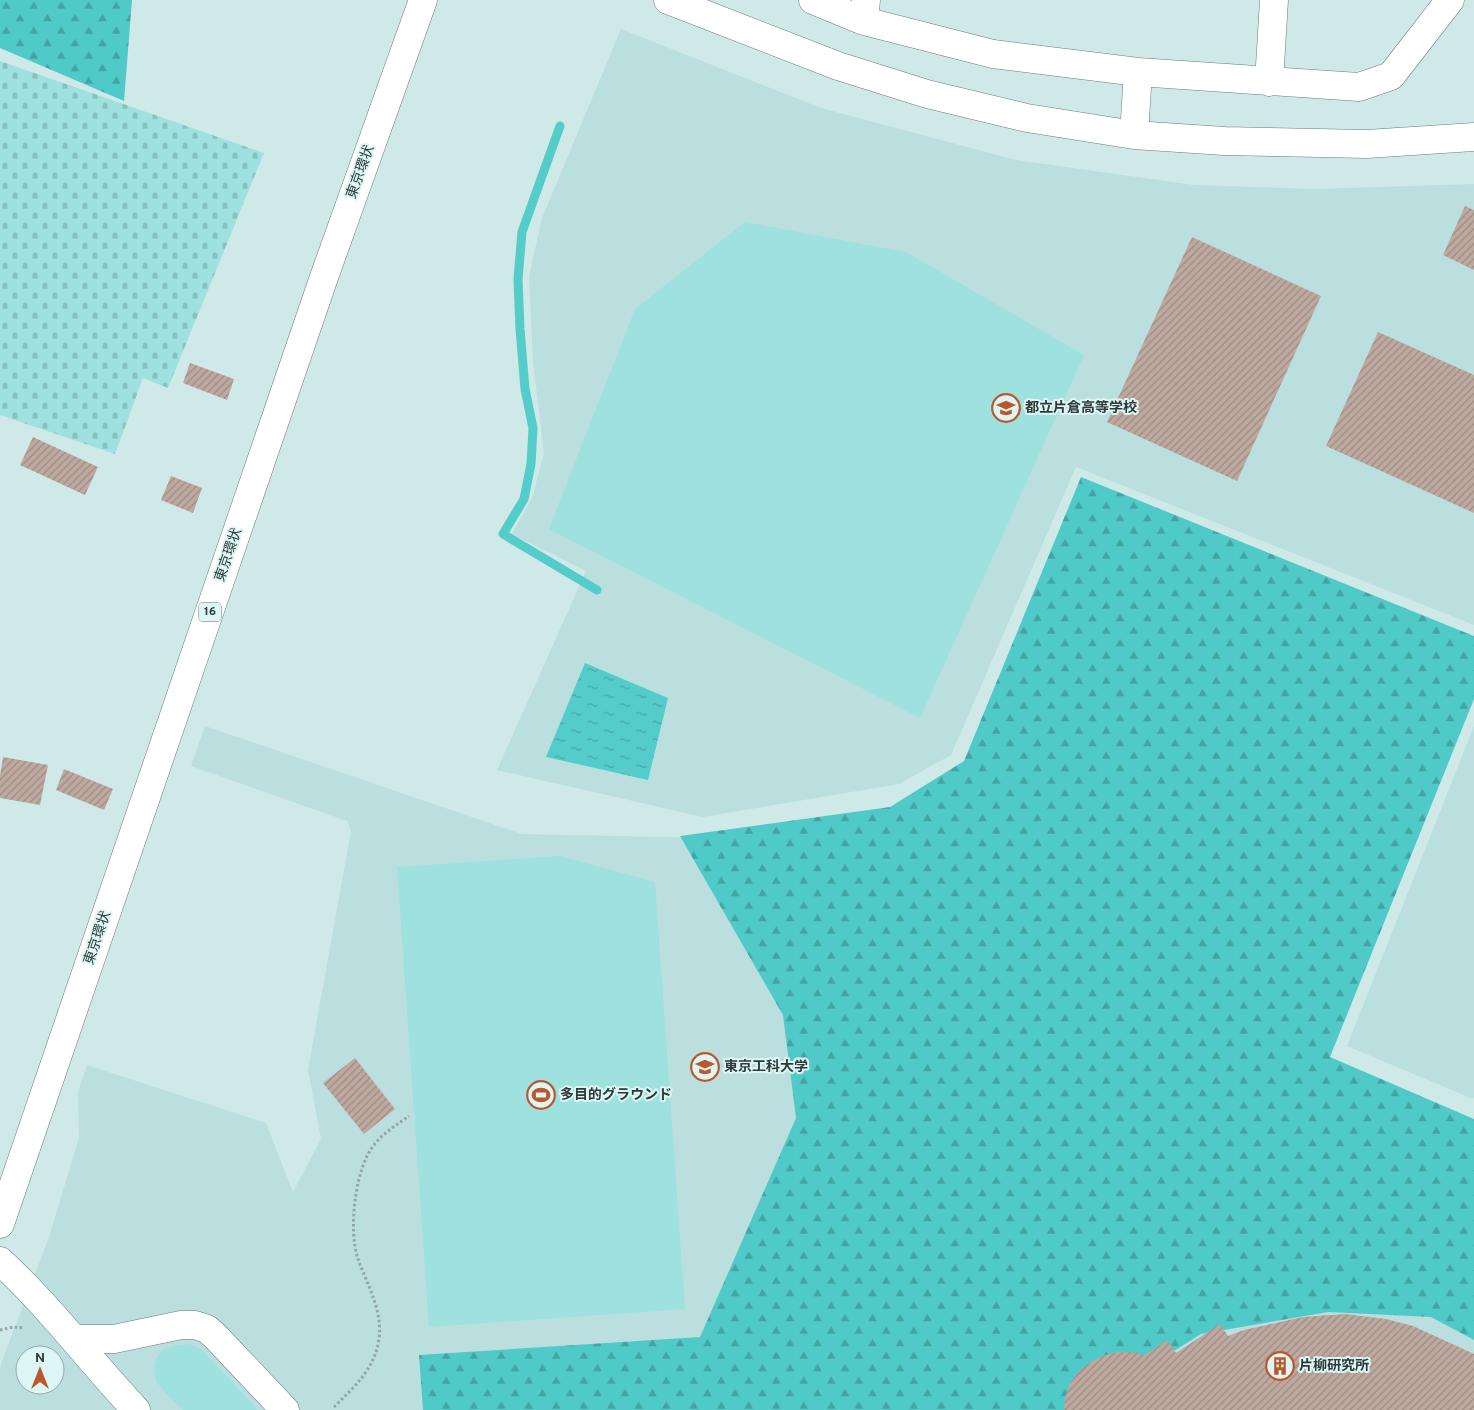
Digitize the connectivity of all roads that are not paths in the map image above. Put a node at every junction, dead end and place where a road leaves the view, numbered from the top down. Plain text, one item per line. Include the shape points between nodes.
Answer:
1 (422, 0) edge
2 (668, 0) edge
3 (814, 0) edge
4 (1274, 0) edge
5 (1450, 0) edge
6 (865, 11) edge
7 (1138, 72) junction
8 (1269, 82) junction
9 (1134, 135) junction
10 (1474, 137) edge
11 (0, 1224) edge
12 (0, 1261) edge
13 (75, 1339) junction
14 (136, 1410) edge
15 (284, 1410) edge

1 - 11 main road, 東京環状 / 16
2 - 9 main road via 838,66 927,94 1027,118
3 - 6 main road
4 - 8 main road
5 - 8 main road via 1391,76 1359,87
6 - 7 main road via 993,54
7 - 8 main road
7 - 9 main road
9 - 10 main road via 1224,141 1366,144
12 - 13 main road
13 - 14 main road
13 - 15 main road via 114,1339 181,1325 201,1327 215,1336

